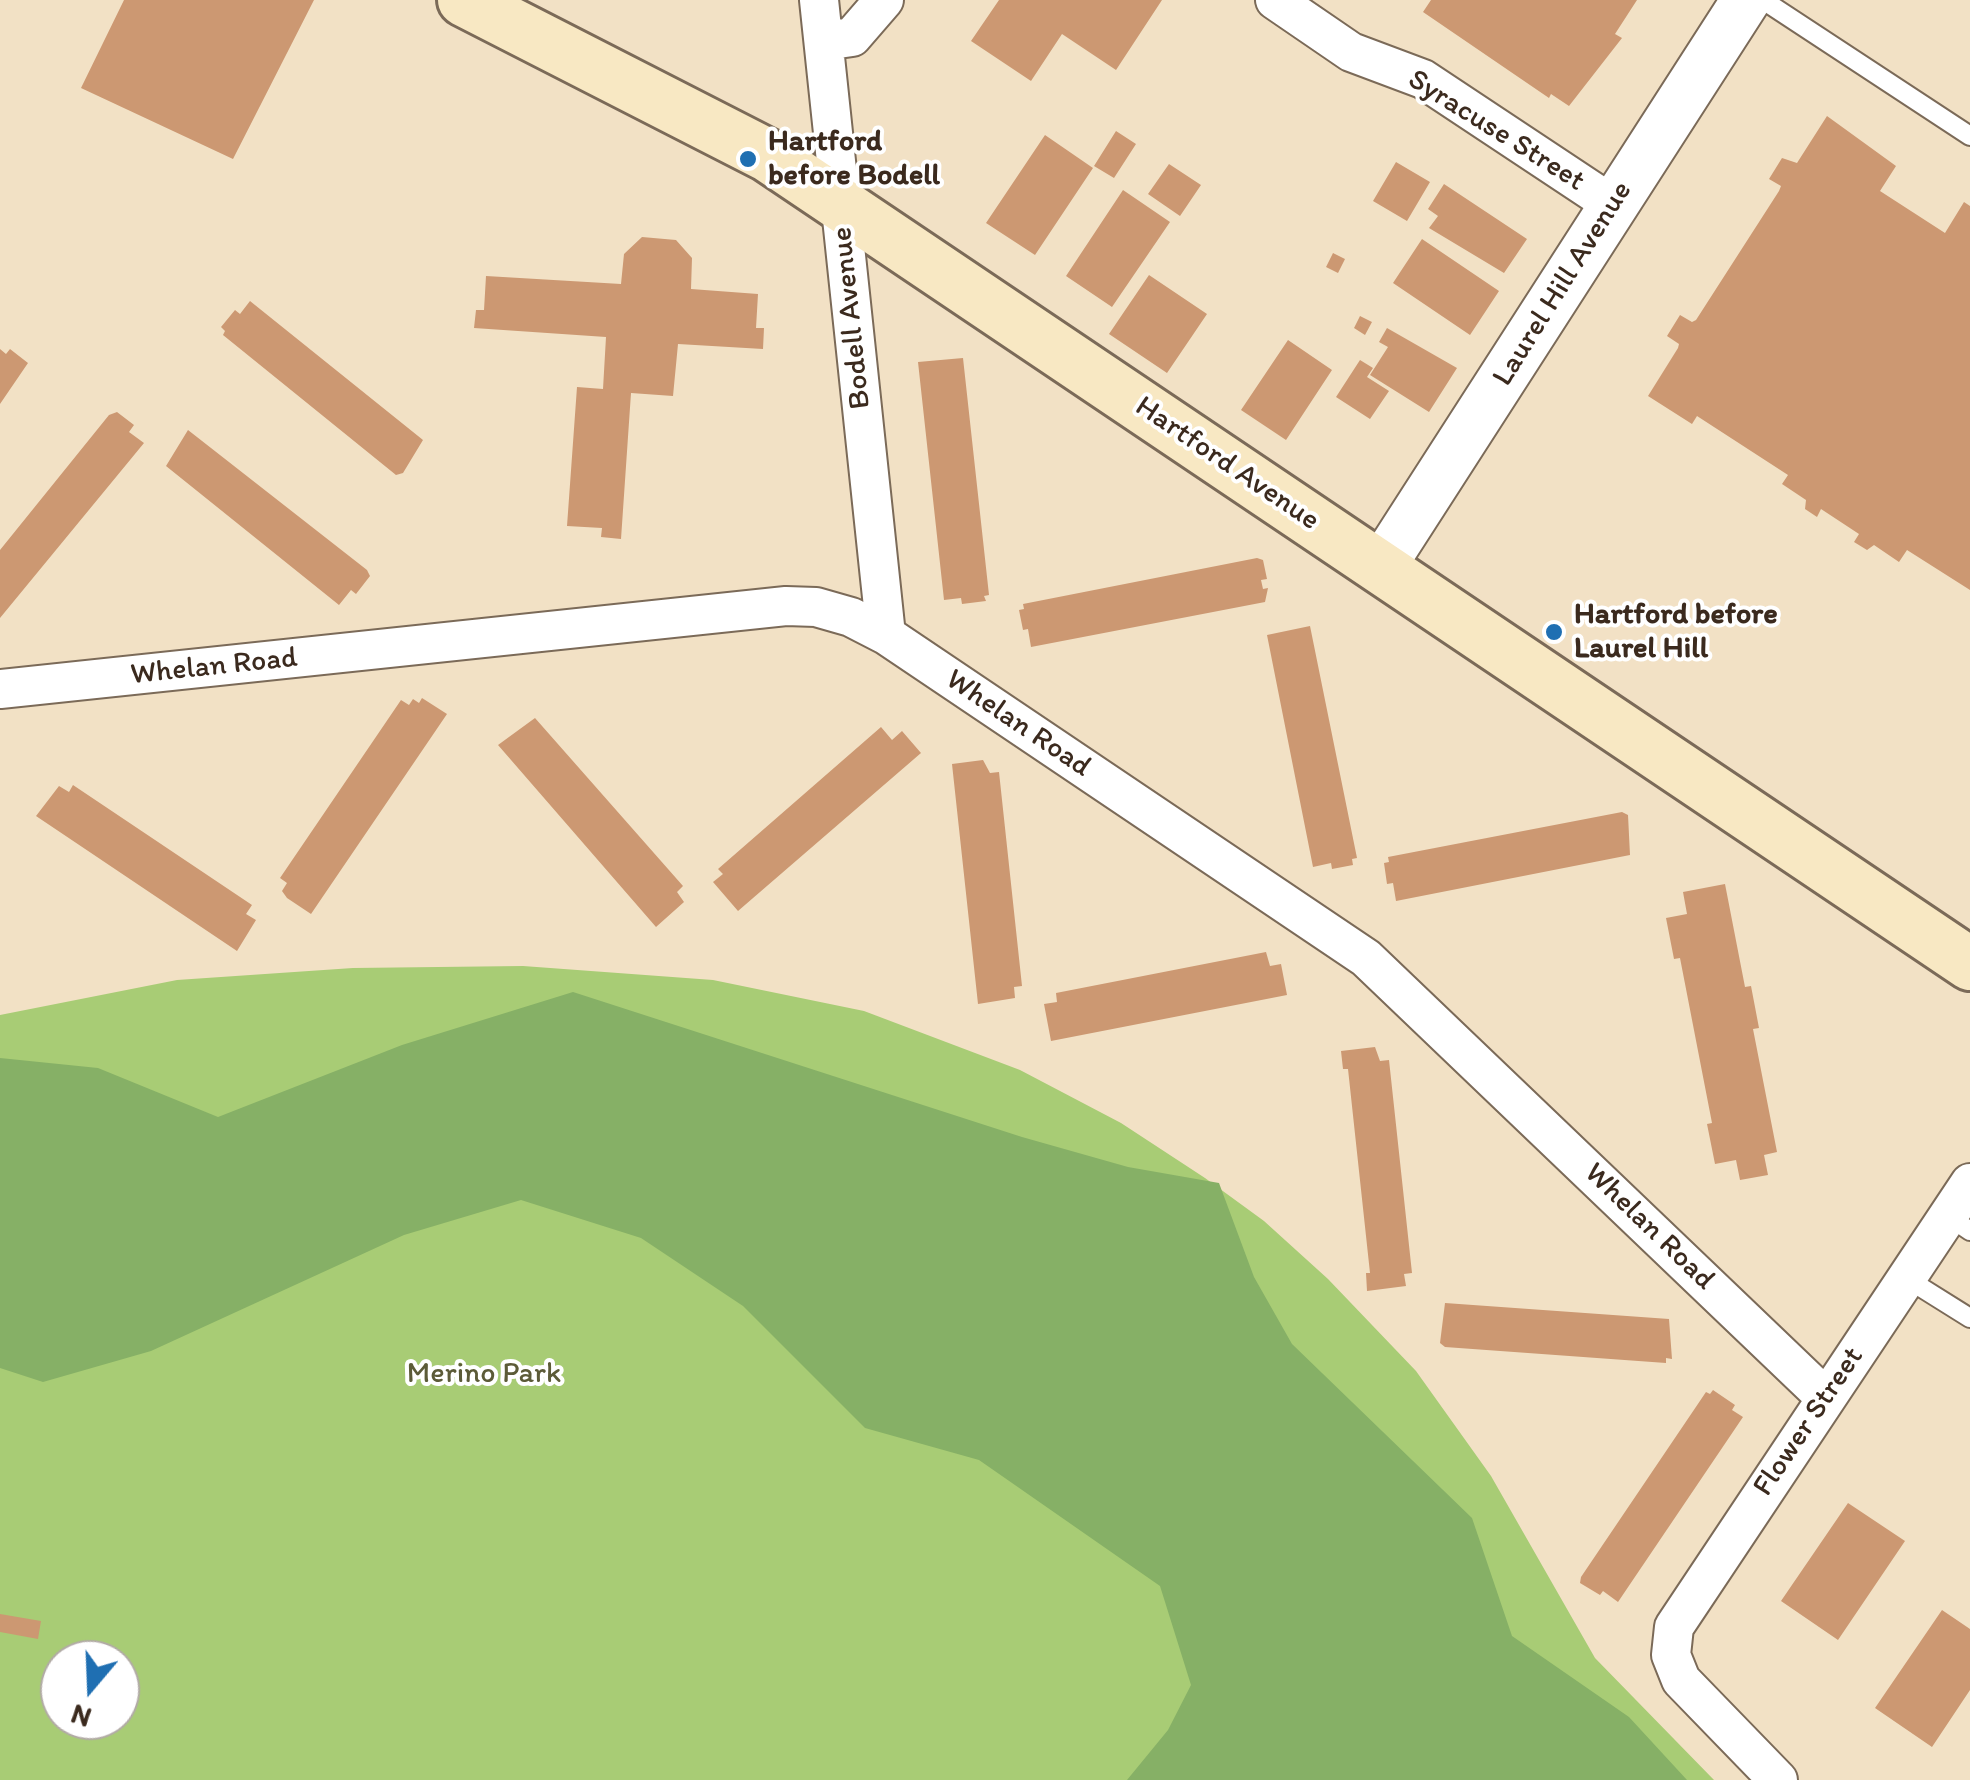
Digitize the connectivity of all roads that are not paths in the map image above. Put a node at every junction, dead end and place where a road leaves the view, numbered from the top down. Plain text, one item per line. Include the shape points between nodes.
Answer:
1 (464, 0) edge
2 (819, 0) edge
3 (884, 0) edge
4 (1274, 0) edge
5 (1746, 0) edge
6 (1763, 0) edge
7 (824, 41) junction
8 (1970, 136) edge
9 (840, 204) junction
10 (1613, 205) junction
11 (1381, 568) junction
12 (886, 635) junction
13 (0, 689) edge
14 (1970, 964) edge
15 (1970, 1183) edge
16 (1959, 1224) edge
17 (1906, 1278) junction
18 (1970, 1318) edge
19 (1826, 1398) junction
20 (1778, 1780) edge

1 - 9 main road, Hartford Avenue via 736,137
2 - 7 street, Bodell Avenue
3 - 7 street via 852,37
4 - 10 street, Syracuse Street via 1351,52 1423,79
5 - 10 street, Laurel Hill Avenue
6 - 8 lane
7 - 9 street, Bodell Avenue
9 - 11 main road, Hartford Avenue
9 - 12 street, Bodell Avenue
10 - 11 street, Laurel Hill Avenue
11 - 14 main road, Hartford Avenue
12 - 13 street, Whelan Road via 834,611 786,606
12 - 19 street, Whelan Road via 1376,966
15 - 16 street, Flower Street
16 - 17 street, Flower Street
17 - 18 lane
17 - 19 street, Flower Street
19 - 20 street, Flower Street via 1681,1613 1670,1640 1674,1668

